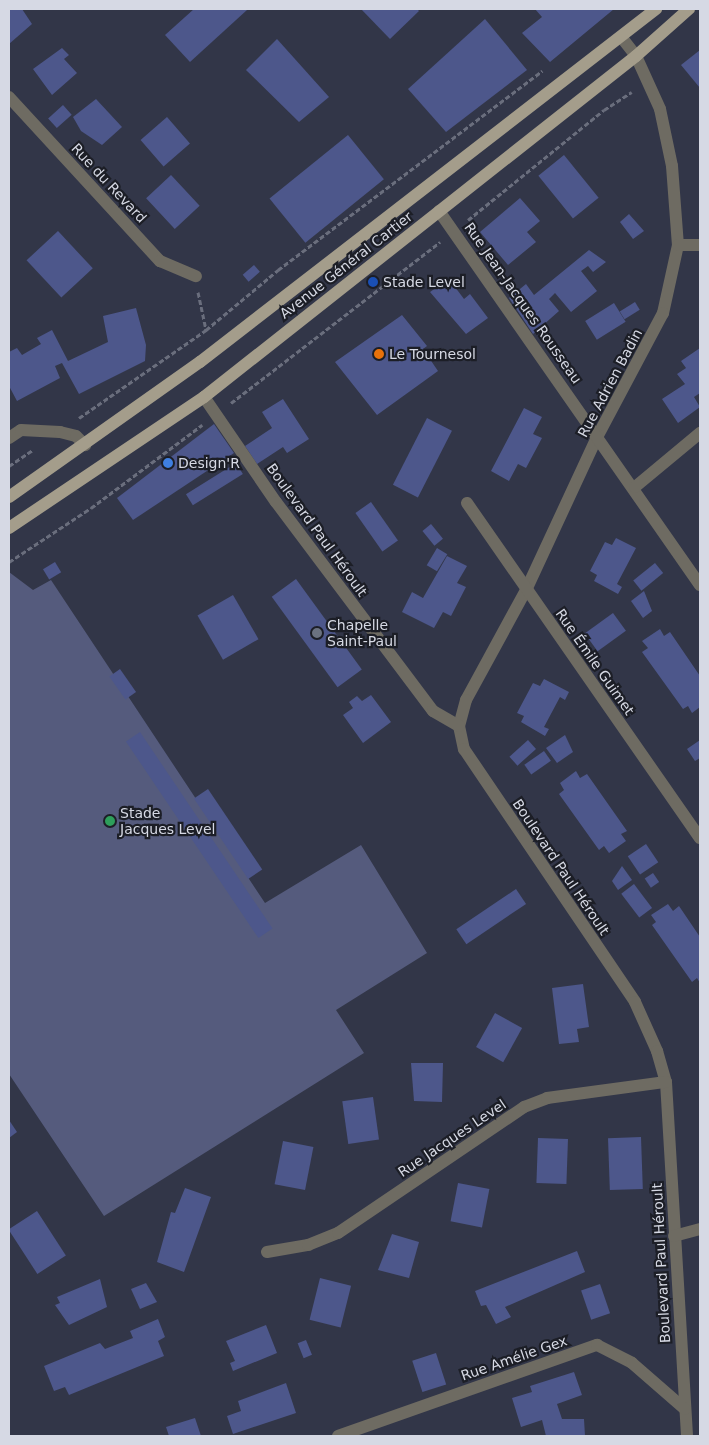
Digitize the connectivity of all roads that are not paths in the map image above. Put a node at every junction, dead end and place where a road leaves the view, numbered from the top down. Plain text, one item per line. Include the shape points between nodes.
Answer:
1 (656, 9) edge
2 (689, 9) edge
3 (622, 38) junction
4 (636, 56) junction
5 (9, 97) edge
6 (440, 212) junction
7 (678, 245) junction
8 (700, 245) edge
9 (196, 276) road end
10 (204, 397) junction
11 (700, 433) edge
12 (598, 435) junction
13 (9, 438) edge
14 (85, 444) junction
15 (635, 487) junction
16 (9, 497) edge
17 (467, 503) dead end
18 (9, 528) edge
19 (700, 585) edge
20 (526, 590) junction
21 (459, 726) junction
22 (700, 838) edge
23 (666, 1082) junction
24 (700, 1229) edge
25 (674, 1236) junction
26 (267, 1252) dead end
27 (685, 1409) junction
28 (338, 1436) edge
29 (687, 1436) edge

1 - 3 main road, Avenue Général Cartier
2 - 4 main road, Avenue Général Cartier
3 - 4 street, Rue Adrien Badin
3 - 14 main road, Avenue Général Cartier via 200,362
4 - 6 main road, Avenue Général Cartier
4 - 7 street, Rue Adrien Badin via 660,109 672,166
5 - 9 street, Rue du Revard via 160,261
6 - 10 main road, Avenue Général Cartier
6 - 12 street, Rue Jean-Jacques Rousseau
7 - 8 street
7 - 12 street, Rue Adrien Badin via 663,313
10 - 18 main road, Avenue Général Cartier
10 - 21 street, Boulevard Paul Héroult via 276,502 433,711
11 - 15 street
12 - 15 street, Rue Jean-Jacques Rousseau
12 - 20 street, Rue Adrien Badin
13 - 14 street via 21,430 60,432 76,436
14 - 16 main road, Avenue Général Cartier
15 - 19 street, Rue Jean-Jacques Rousseau
17 - 20 street, Rue Émile Guimet
20 - 21 street, Rue Adrien Badin via 466,700
20 - 22 street, Rue Émile Guimet
21 - 23 street, Boulevard Paul Héroult via 464,749 635,1002
23 - 25 street, Boulevard Paul Héroult
23 - 26 street, Rue Jacques Level via 547,1098 524,1108 338,1233 308,1245
24 - 25 street
25 - 27 street, Boulevard Paul Héroult
27 - 28 street, Rue Amélie Gex via 632,1364 597,1345
27 - 29 street, Boulevard Paul Héroult

